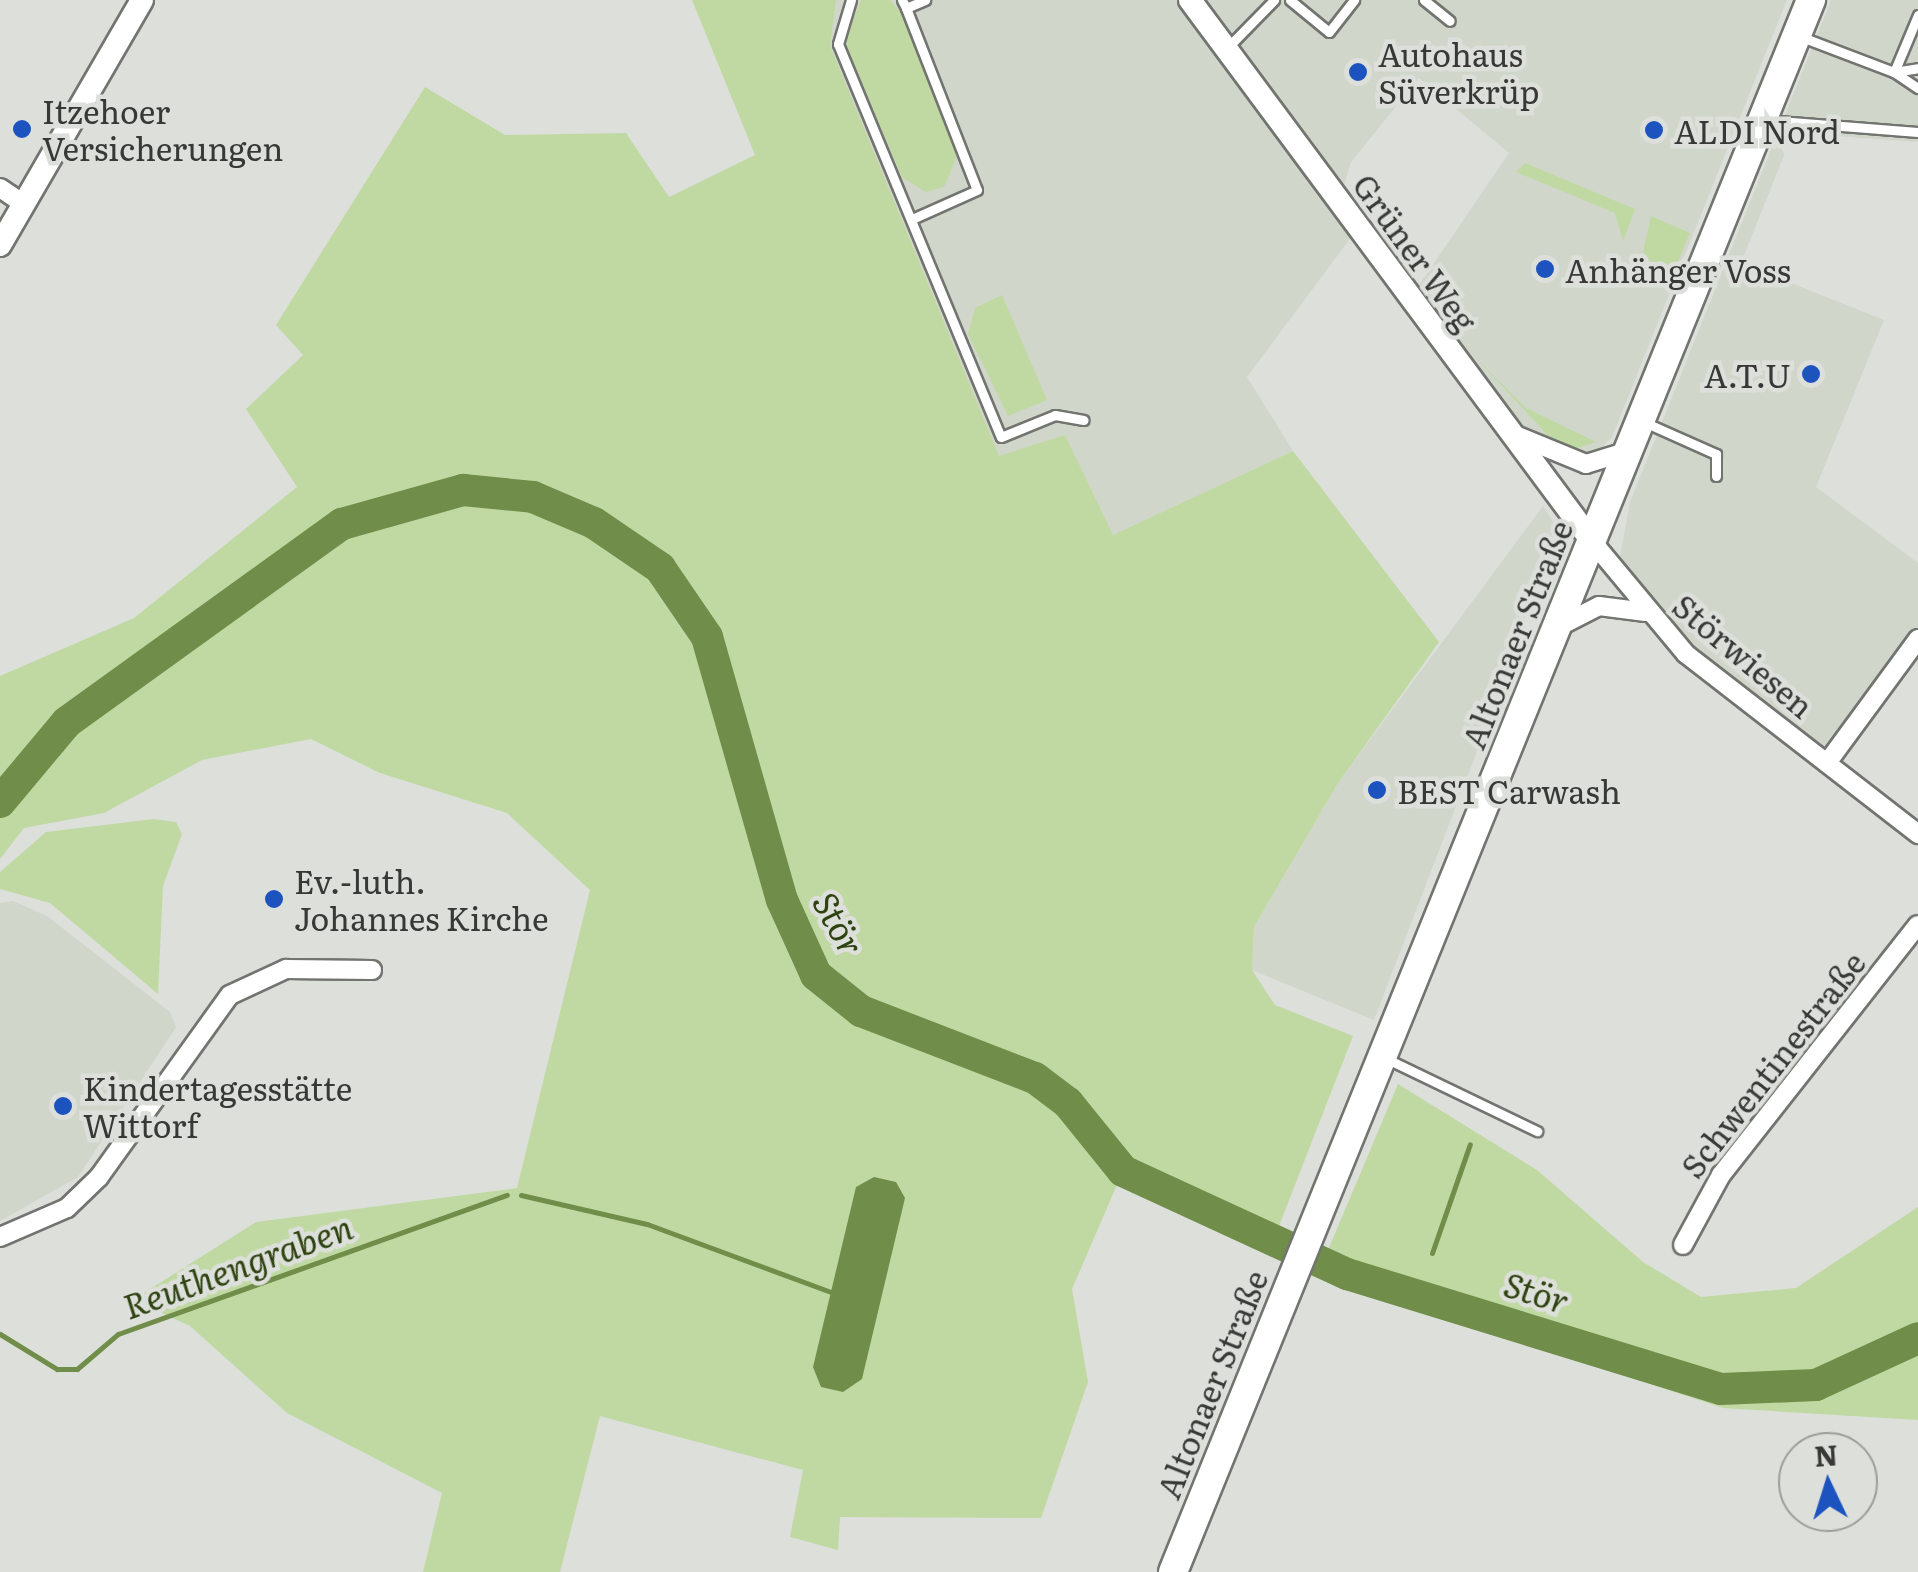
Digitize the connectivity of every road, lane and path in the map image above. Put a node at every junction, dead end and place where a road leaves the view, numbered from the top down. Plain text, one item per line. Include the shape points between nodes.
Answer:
1 (142, 0) edge
2 (852, 0) edge
3 (925, 0) edge
4 (1190, 0) edge
5 (1274, 0) edge
6 (1290, 0) edge
7 (1354, 0) edge
8 (1424, 0) edge
9 (1811, 0) edge
10 (904, 4) edge
11 (1918, 15) edge
12 (1450, 21) dead end
13 (1796, 35) junction
14 (1226, 48) junction
15 (1918, 68) edge
16 (1894, 72) junction
17 (1918, 88) edge
18 (1764, 120) junction
19 (1918, 132) edge
20 (0, 188) edge
21 (24, 205) junction
22 (914, 218) junction
23 (0, 246) edge
24 (1084, 420) dead end
25 (1641, 421) junction
26 (1508, 432) junction
27 (1629, 451) junction
28 (1716, 476) dead end
29 (1591, 540) junction
30 (1646, 612) junction
31 (1557, 628) junction
32 (1918, 638) edge
33 (1827, 763) junction
34 (1918, 834) edge
35 (1918, 925) edge
36 (372, 970) dead end
37 (1382, 1057) junction
38 (1537, 1130) dead end
39 (0, 1238) edge
40 (1683, 1245) dead end
41 (1173, 1572) edge

1 - 21 street
2 - 22 lane via 838,44
3 - 10 lane
4 - 14 street, Grüner Weg
5 - 14 lane
6 - 7 lane via 1329,32
8 - 12 lane
9 - 13 main road, Altonaer Straße
10 - 22 lane via 978,190
11 - 16 lane
13 - 16 lane
13 - 18 main road, Altonaer Straße
14 - 26 street, Grüner Weg
15 - 16 lane
16 - 17 lane
18 - 19 lane
18 - 25 main road, Altonaer Straße
20 - 21 street
21 - 23 street
22 - 24 lane via 1002,437 1055,415
25 - 27 main road, Altonaer Straße
25 - 28 lane via 1716,454
26 - 27 street via 1586,464
26 - 29 street, Grüner Weg
27 - 29 main road, Altonaer Straße
29 - 30 street, Störwiesen
29 - 31 main road, Altonaer Straße
30 - 31 street via 1599,606
30 - 33 street, Störwiesen
31 - 37 main road, Altonaer Straße
32 - 33 street, Störwiesen
33 - 34 street, Störwiesen
35 - 40 street, Schwentinestraße via 1720,1175
36 - 39 street via 286,969 230,995 99,1177 67,1208
37 - 38 lane
37 - 41 main road, Altonaer Straße

